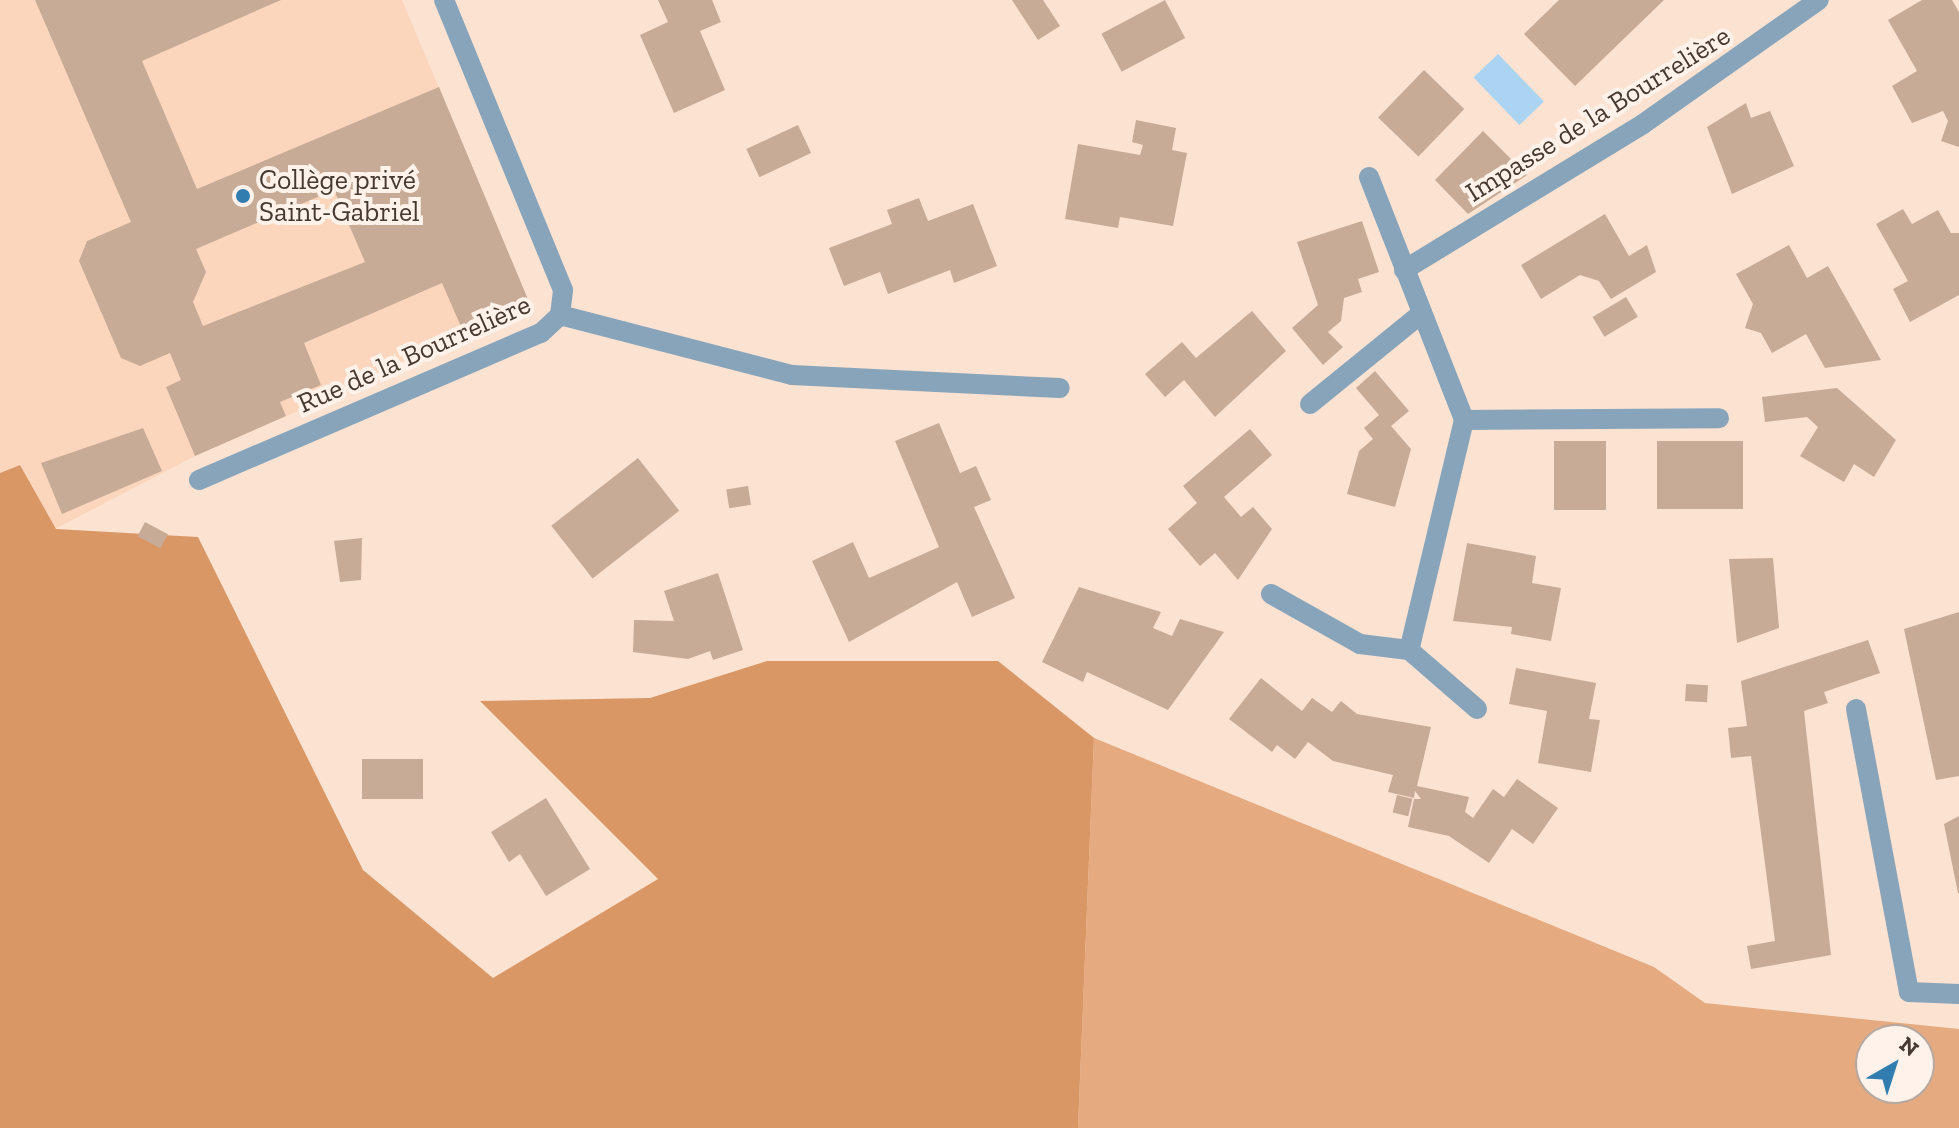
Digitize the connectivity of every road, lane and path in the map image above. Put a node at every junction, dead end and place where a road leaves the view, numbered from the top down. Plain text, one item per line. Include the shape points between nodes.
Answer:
1 (444, 0) edge
2 (1819, 0) edge
3 (1369, 177) dead end
4 (1404, 270) junction
5 (1422, 313) junction
6 (560, 315) junction
7 (1060, 388) dead end
8 (1310, 404) dead end
9 (1719, 418) dead end
10 (1464, 420) junction
11 (199, 480) dead end
12 (1271, 594) dead end
13 (1409, 650) junction
14 (1477, 709) dead end
15 (1856, 709) dead end
16 (1959, 994) edge

1 - 6 street, Rue de la Bourrelière via 563,290
2 - 4 street, Impasse de la Bourrelière via 1643,124
3 - 4 street
4 - 5 street
5 - 8 street
5 - 10 street
6 - 7 street via 792,375
6 - 11 street, Rue de la Bourrelière via 541,333
9 - 10 street
10 - 13 street
12 - 13 street via 1360,644
13 - 14 street
15 - 16 street via 1909,992

